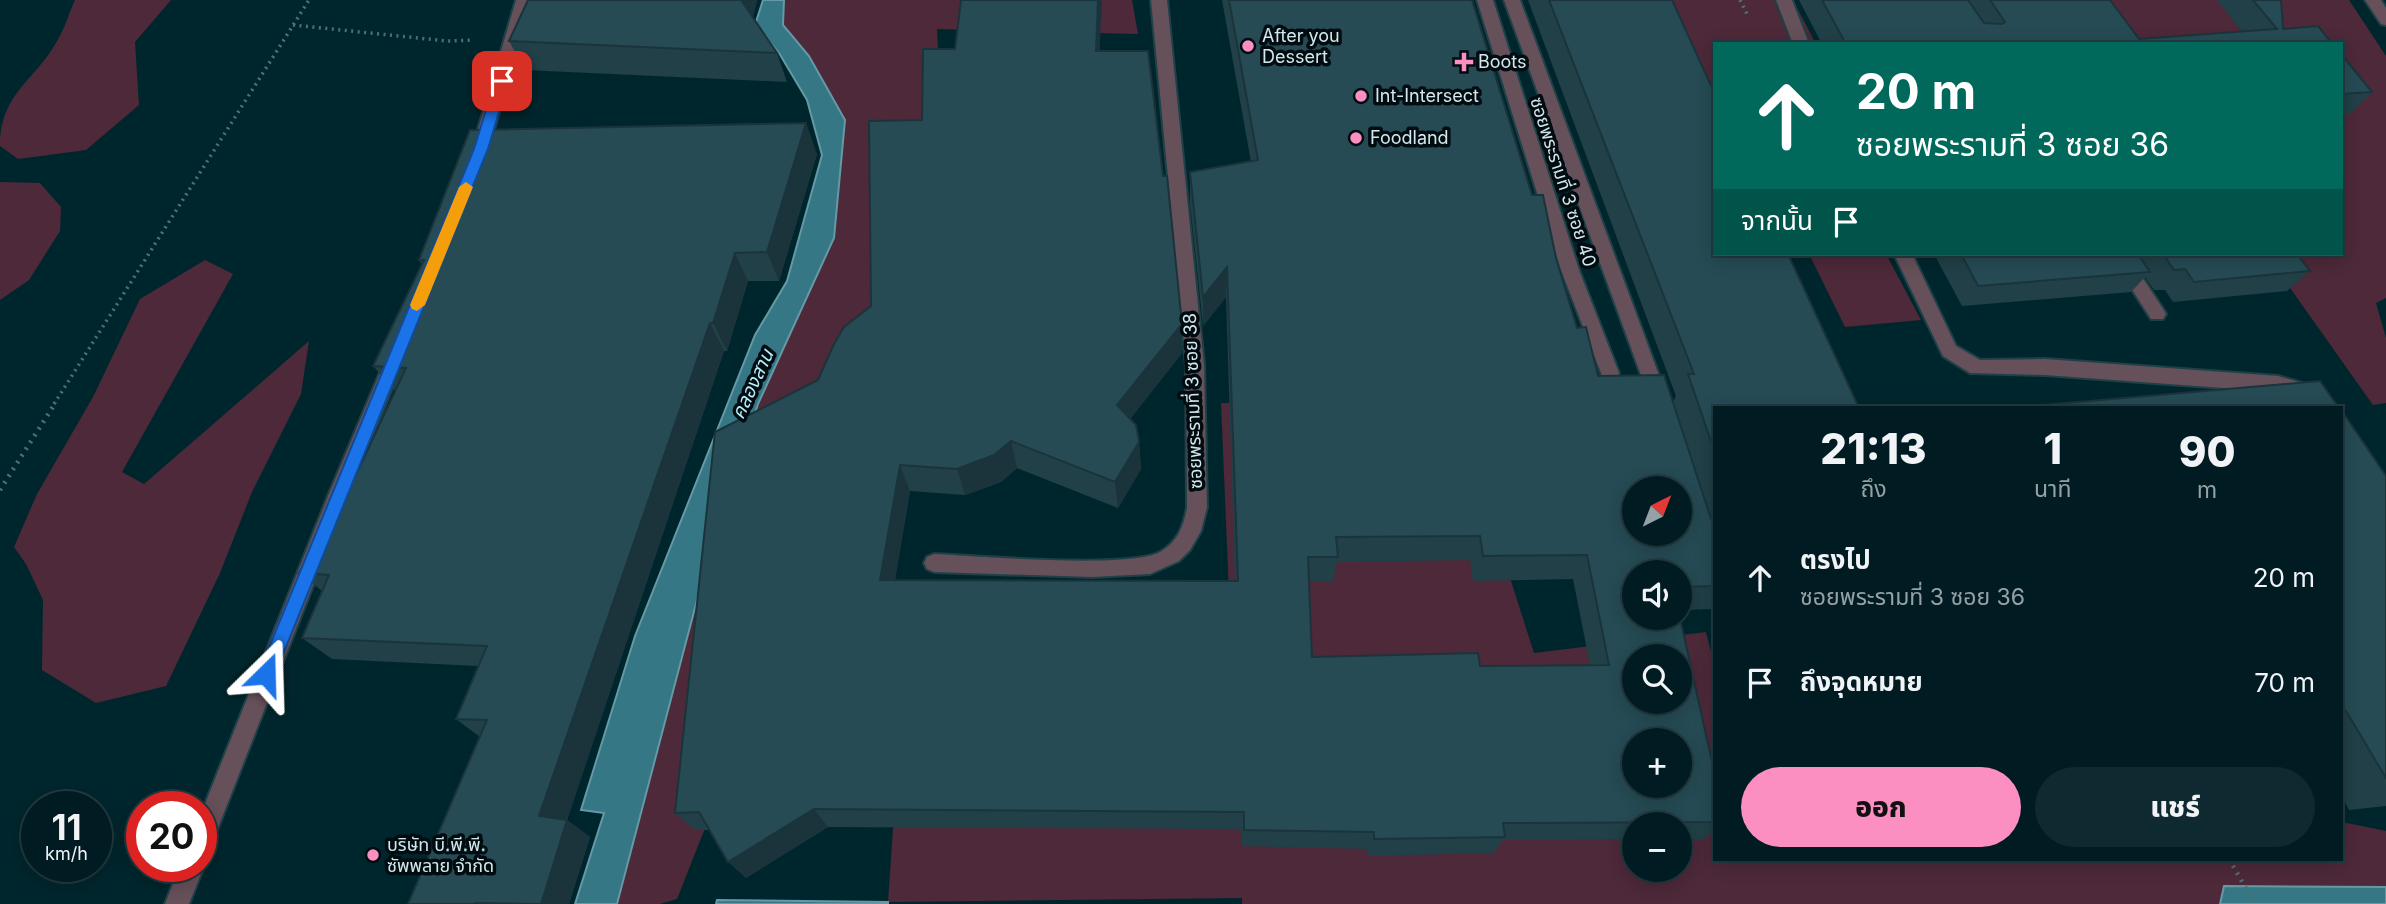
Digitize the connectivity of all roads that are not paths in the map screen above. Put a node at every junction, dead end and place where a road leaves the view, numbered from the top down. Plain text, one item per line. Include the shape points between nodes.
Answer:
1 (524, 0) edge
2 (1159, 0) edge
3 (1485, 0) edge
4 (1513, 0) edge
5 (1784, 0) edge
6 (2373, 0) edge
7 (2386, 20) edge
8 (1800, 42) edge
9 (471, 173) edge
10 (1904, 256) edge
11 (2119, 256) edge
12 (2157, 314) dead end
13 (403, 341) edge
14 (1610, 373) edge
15 (2325, 406) edge
16 (1665, 412) edge
17 (934, 563) dead end
18 (217, 802) edge
19 (186, 882) edge
20 (177, 904) edge

1 - 9 street
2 - 17 street, ซอยพระรามที่ 3 ซอย 38 via 1195,365 1197,507 1193,530 1184,545 1163,562 1121,568
3 - 14 street, ซอยพระรามที่ 3 ซอย 40 via 1570,270
4 - 16 street
5 - 8 street
6 - 7 street
10 - 15 street via 1949,351 1978,368 2045,367 2277,384 2312,393
11 - 12 street
13 - 18 street
19 - 20 street

